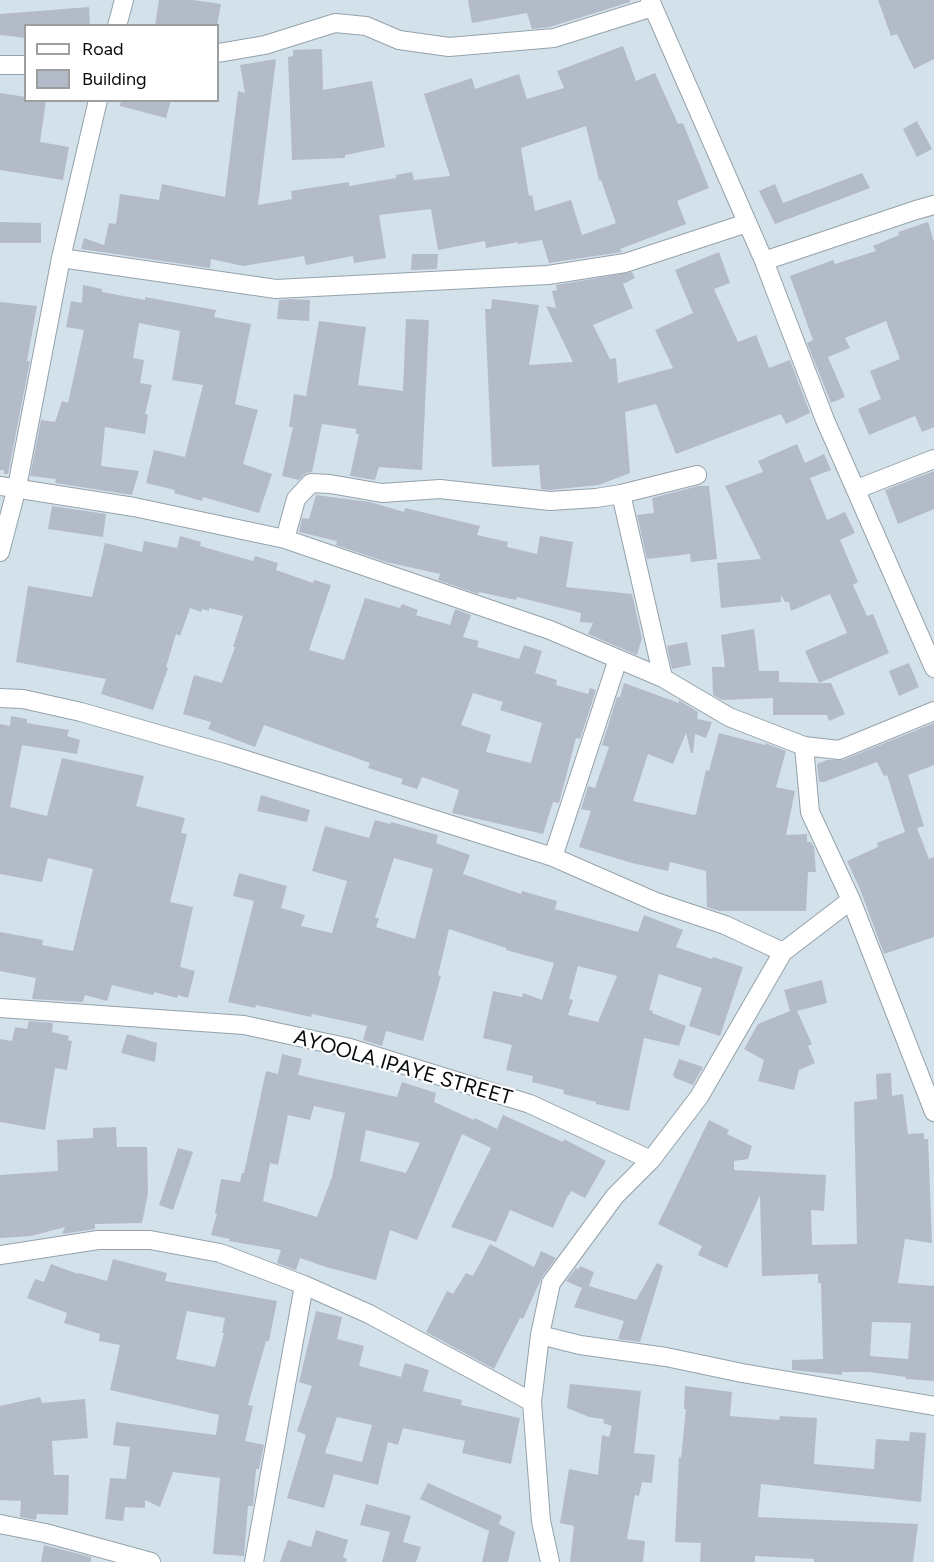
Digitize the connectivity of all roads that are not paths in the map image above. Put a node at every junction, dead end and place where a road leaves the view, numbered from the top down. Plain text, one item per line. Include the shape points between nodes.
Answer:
1 (124, 0) edge
2 (651, 4) edge
3 (118, 24) edge
4 (219, 53) edge
5 (0, 65) edge
6 (24, 65) edge
7 (98, 102) edge
8 (934, 205) edge
9 (747, 223) junction
10 (61, 258) junction
11 (764, 261) junction
12 (934, 459) edge
13 (697, 475) dead end
14 (8, 486) edge
15 (857, 489) junction
16 (621, 494) junction
17 (285, 539) junction
18 (0, 552) edge
19 (618, 659) junction
20 (934, 668) edge
21 (663, 678) junction
22 (0, 698) edge
23 (934, 711) edge
24 (804, 746) junction
25 (553, 857) junction
26 (851, 900) junction
27 (783, 952) junction
28 (0, 1008) edge
29 (934, 1112) edge
30 (651, 1160) junction
31 (0, 1255) edge
32 (304, 1285) junction
33 (540, 1335) junction
34 (532, 1402) junction
35 (934, 1406) edge
36 (0, 1524) edge
37 (151, 1562) edge
38 (254, 1562) edge
39 (550, 1562) edge

1 - 3 street
2 - 4 street via 554,38 449,47 399,40 366,26 335,23 265,45
2 - 9 street
5 - 6 street
7 - 10 street
8 - 11 street
9 - 10 street via 625,263 548,275 276,289
9 - 11 street
10 - 14 street
11 - 15 street via 825,420
12 - 15 street
13 - 16 street
14 - 17 street via 134,507
14 - 18 street
15 - 20 street
16 - 17 street via 550,501 440,489 382,493 311,483 296,499
16 - 21 street
17 - 19 street via 550,630
19 - 21 street
19 - 25 street
21 - 24 street via 729,717
22 - 25 street via 22,699 92,715
23 - 24 street via 839,750
24 - 26 street via 810,812
25 - 27 street
26 - 27 street
26 - 29 street
27 - 30 street via 699,1097
28 - 30 street, AYOOLA IPAYE STREET via 244,1025 350,1047 530,1104
30 - 33 street via 615,1196 551,1283
31 - 32 street via 89,1241 150,1240 220,1253
32 - 34 street via 369,1314
32 - 38 street
33 - 34 street
33 - 35 street
34 - 39 street via 541,1521
36 - 37 street

